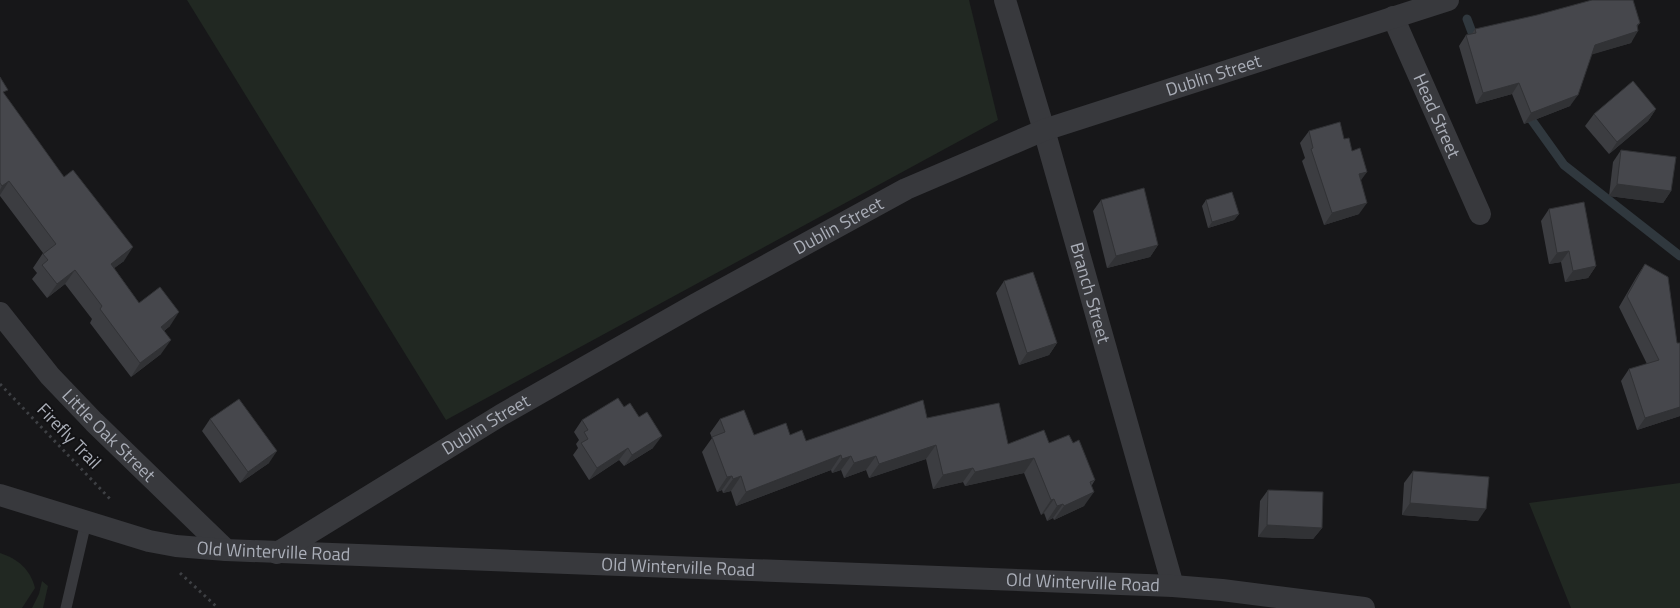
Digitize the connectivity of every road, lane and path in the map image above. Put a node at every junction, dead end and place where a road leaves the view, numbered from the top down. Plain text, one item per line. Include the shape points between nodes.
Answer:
1 (1005, 0) edge
2 (1448, 0) edge
3 (1393, 18) junction
4 (1044, 130) junction
5 (1480, 214) dead end
6 (0, 313) edge
7 (0, 384) edge
8 (0, 494) edge
9 (117, 507) dead end
10 (86, 522) junction
11 (226, 550) junction
12 (277, 553) junction
13 (177, 569) dead end
14 (1173, 586) junction
15 (66, 608) edge
16 (218, 608) edge
17 (1364, 608) edge

1 - 4 street, Branch Street
2 - 3 street, Dublin Street
3 - 4 street, Dublin Street
3 - 5 street, Head Street
4 - 12 street, Dublin Street via 906,189 845,222 501,415
4 - 14 street, Branch Street
6 - 11 street, Little Oak Street via 50,376
7 - 9 path, Firefly Trail
8 - 10 street, Old Winterville Road
10 - 11 street, Old Winterville Road via 176,546
10 - 15 lane
11 - 12 street, Old Winterville Road
12 - 14 street, Old Winterville Road
13 - 16 path
14 - 17 street, Old Winterville Road

